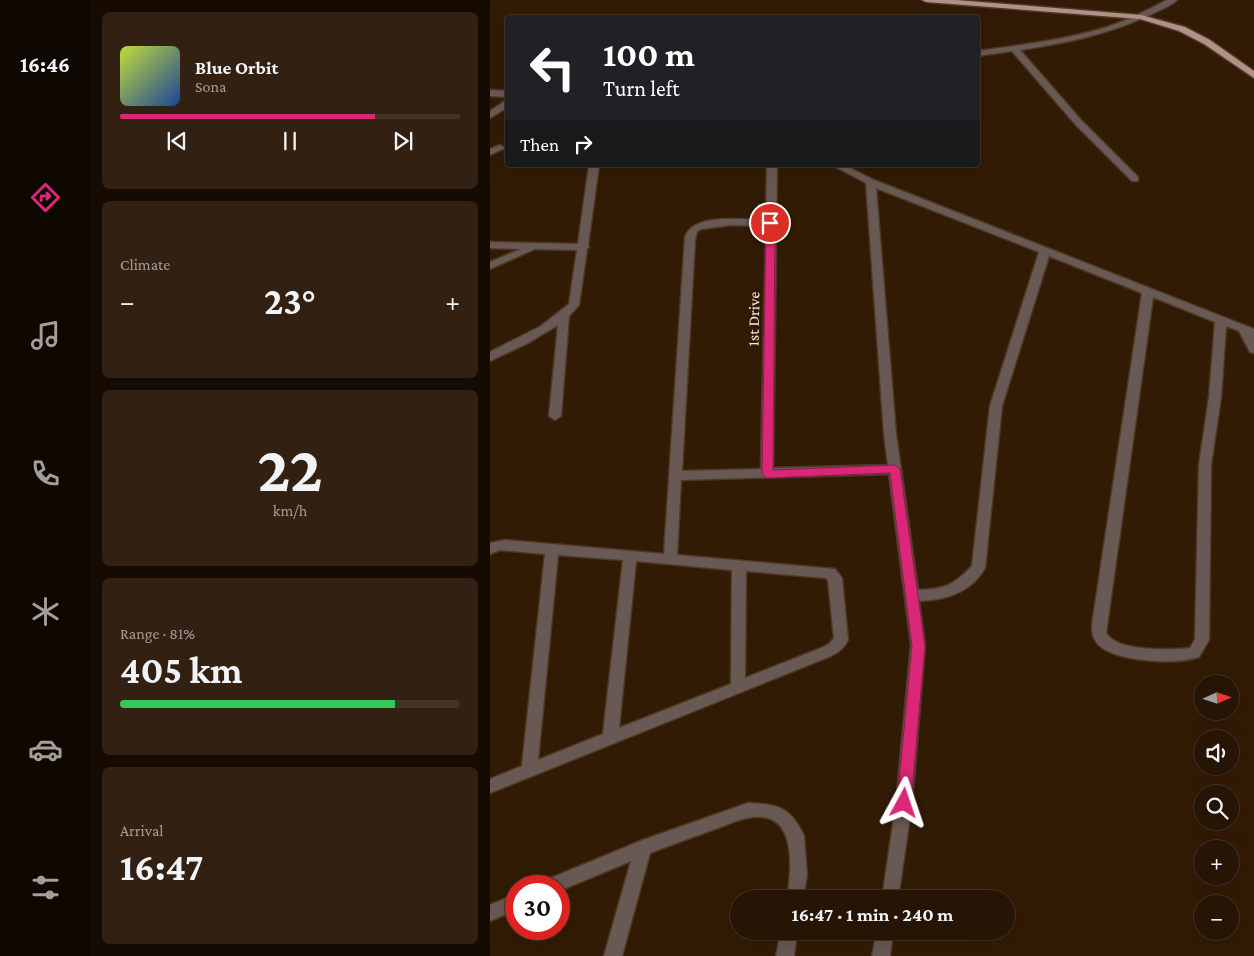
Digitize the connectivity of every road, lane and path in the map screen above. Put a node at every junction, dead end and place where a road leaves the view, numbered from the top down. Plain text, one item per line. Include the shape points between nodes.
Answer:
1 (926, 0) edge
2 (1173, 0) edge
3 (1140, 17) junction
4 (1014, 48) junction
5 (980, 54) edge
6 (1254, 75) edge
7 (490, 92) edge
8 (505, 94) edge
9 (505, 104) edge
10 (490, 115) edge
11 (500, 148) dead end
12 (490, 152) edge
13 (594, 167) edge
14 (772, 167) edge
15 (841, 167) edge
16 (1135, 178) dead end
17 (871, 182) junction
18 (770, 223) junction
19 (490, 245) edge
20 (535, 246) junction
21 (584, 247) junction
22 (1045, 251) junction
23 (490, 266) edge
24 (1148, 292) junction
25 (564, 315) junction
26 (1220, 320) junction
27 (1249, 332) edge
28 (1254, 349) edge
29 (490, 357) edge
30 (555, 416) dead end
31 (895, 469) junction
32 (767, 474) junction
33 (674, 476) junction
34 (490, 549) edge
35 (552, 550) junction
36 (630, 555) junction
37 (670, 559) junction
38 (740, 566) junction
39 (911, 596) junction
40 (738, 686) junction
41 (610, 739) junction
42 (529, 769) junction
43 (490, 786) edge
44 (643, 848) junction
45 (570, 878) edge
46 (796, 890) edge
47 (891, 890) edge
48 (505, 907) edge
49 (490, 913) edge
50 (788, 940) edge
51 (884, 940) edge
52 (613, 956) edge
53 (785, 956) edge
54 (881, 956) edge

1 - 3 main road
2 - 3 street
3 - 4 street via 1102,31
3 - 6 main road via 1182,29 1208,42
4 - 5 street
4 - 16 street via 1078,122
7 - 8 street
9 - 10 street
11 - 12 street
13 - 21 street
14 - 18 street, 1st Drive
15 - 17 street
17 - 22 street
17 - 31 street
18 - 32 street, 1st Drive
18 - 33 street via 708,224 691,233
19 - 20 street
20 - 21 street
20 - 23 street
21 - 25 street via 574,304
22 - 24 street
22 - 39 street via 996,406 978,568 962,585 946,594
24 - 26 street
24 - 26 street via 1099,625 1100,638 1118,648 1183,656 1194,653 1202,640 1206,465 1216,397
25 - 29 street via 543,331
25 - 30 street
26 - 27 street
27 - 28 street
31 - 32 street
31 - 39 street
32 - 33 street
33 - 37 street
34 - 35 street via 505,544
35 - 36 street
35 - 42 street
36 - 37 street
36 - 41 street
37 - 38 street
38 - 40 street
38 - 40 street via 832,575 835,578 841,640 826,652
39 - 47 street via 918,646 904,803
40 - 41 street
41 - 42 street
42 - 43 street
44 - 45 street
44 - 46 street via 748,810 772,811 787,822 796,836 799,875
44 - 52 street
48 - 49 street
50 - 53 street
51 - 54 street

